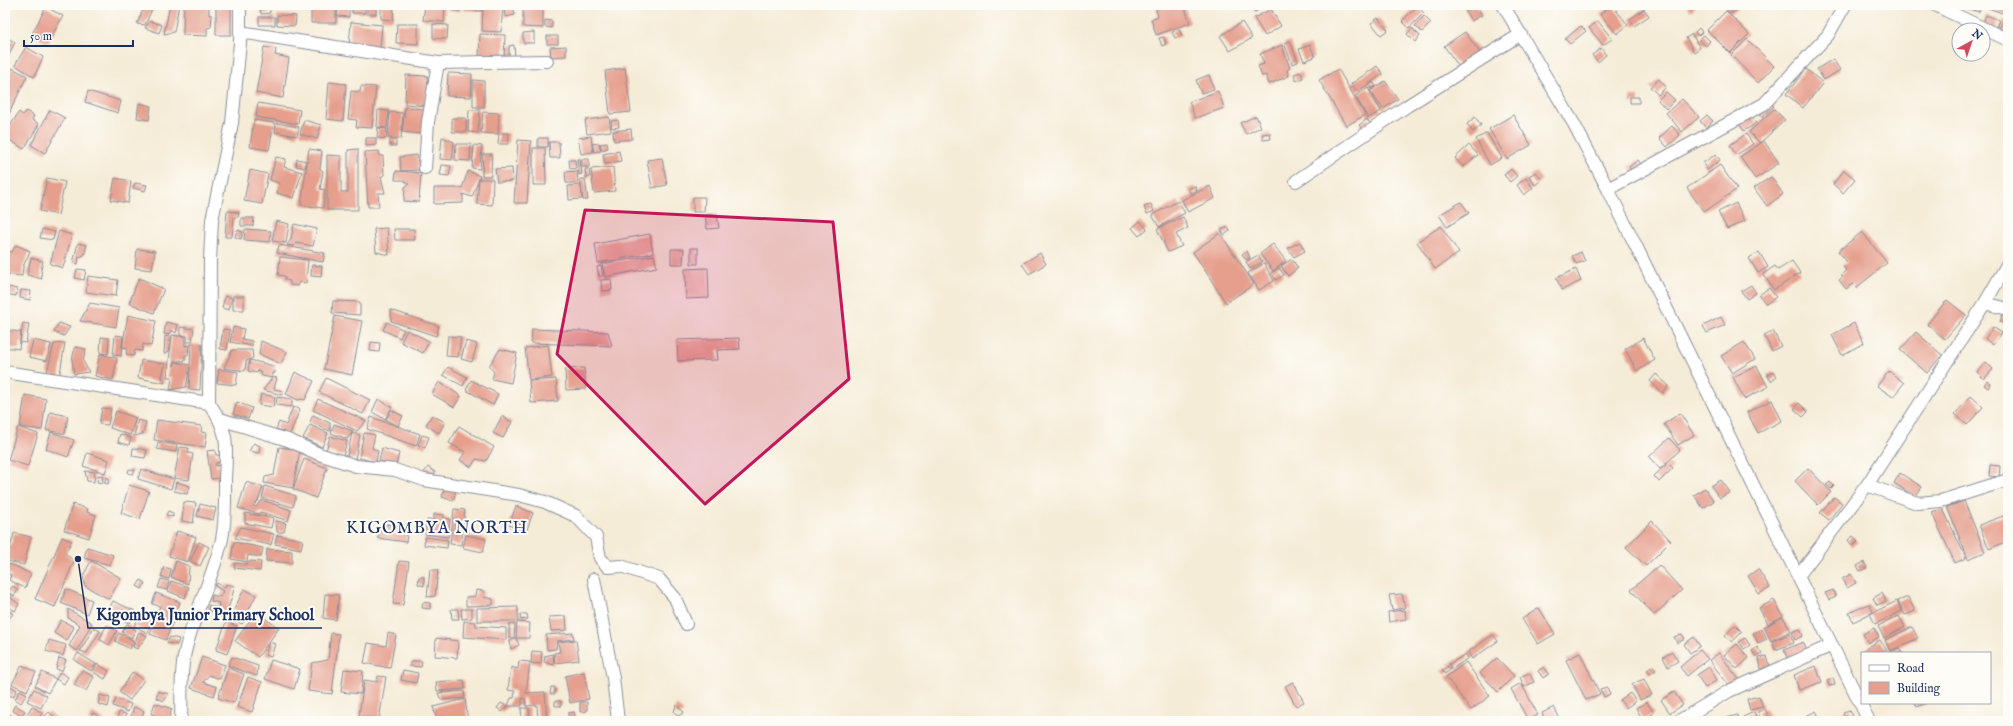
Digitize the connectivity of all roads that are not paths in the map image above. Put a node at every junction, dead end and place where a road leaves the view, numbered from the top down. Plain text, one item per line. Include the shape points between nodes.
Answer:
1 (240, 5) edge
2 (1503, 5) edge
3 (1845, 5) edge
4 (1934, 5) edge
5 (240, 32) junction
6 (1521, 34) junction
7 (2008, 40) edge
8 (547, 61) dead end
9 (438, 62) junction
10 (425, 168) dead end
11 (1296, 181) dead end
12 (1608, 189) junction
13 (2008, 263) edge
14 (1985, 303) junction
15 (2008, 309) edge
16 (5, 372) edge
17 (209, 403) junction
18 (220, 419) junction
19 (2008, 480) edge
20 (1867, 485) junction
21 (1798, 576) junction
22 (594, 579) dead end
23 (686, 624) dead end
24 (1832, 645) junction
25 (181, 721) edge
26 (618, 721) edge
27 (1679, 721) edge
28 (1869, 721) edge

1 - 5 street
2 - 6 street
3 - 12 street via 1828,35 1764,104
4 - 7 street
5 - 9 street
5 - 17 street via 232,123 212,220
6 - 11 street via 1407,106
6 - 12 street via 1574,124
8 - 9 street
9 - 10 street via 428,122
12 - 21 street
13 - 14 street
14 - 15 street
14 - 20 street
16 - 17 street
17 - 18 street
18 - 23 street via 288,440 319,454 356,466 395,470 424,480 520,495 545,502 576,516 596,537 600,558 608,567 621,566 658,579 674,598
18 - 25 street via 226,445 222,538 183,659
19 - 20 street via 1941,501 1917,504
20 - 21 street
21 - 24 street
22 - 26 street via 613,678
24 - 27 street via 1729,691
24 - 28 street

